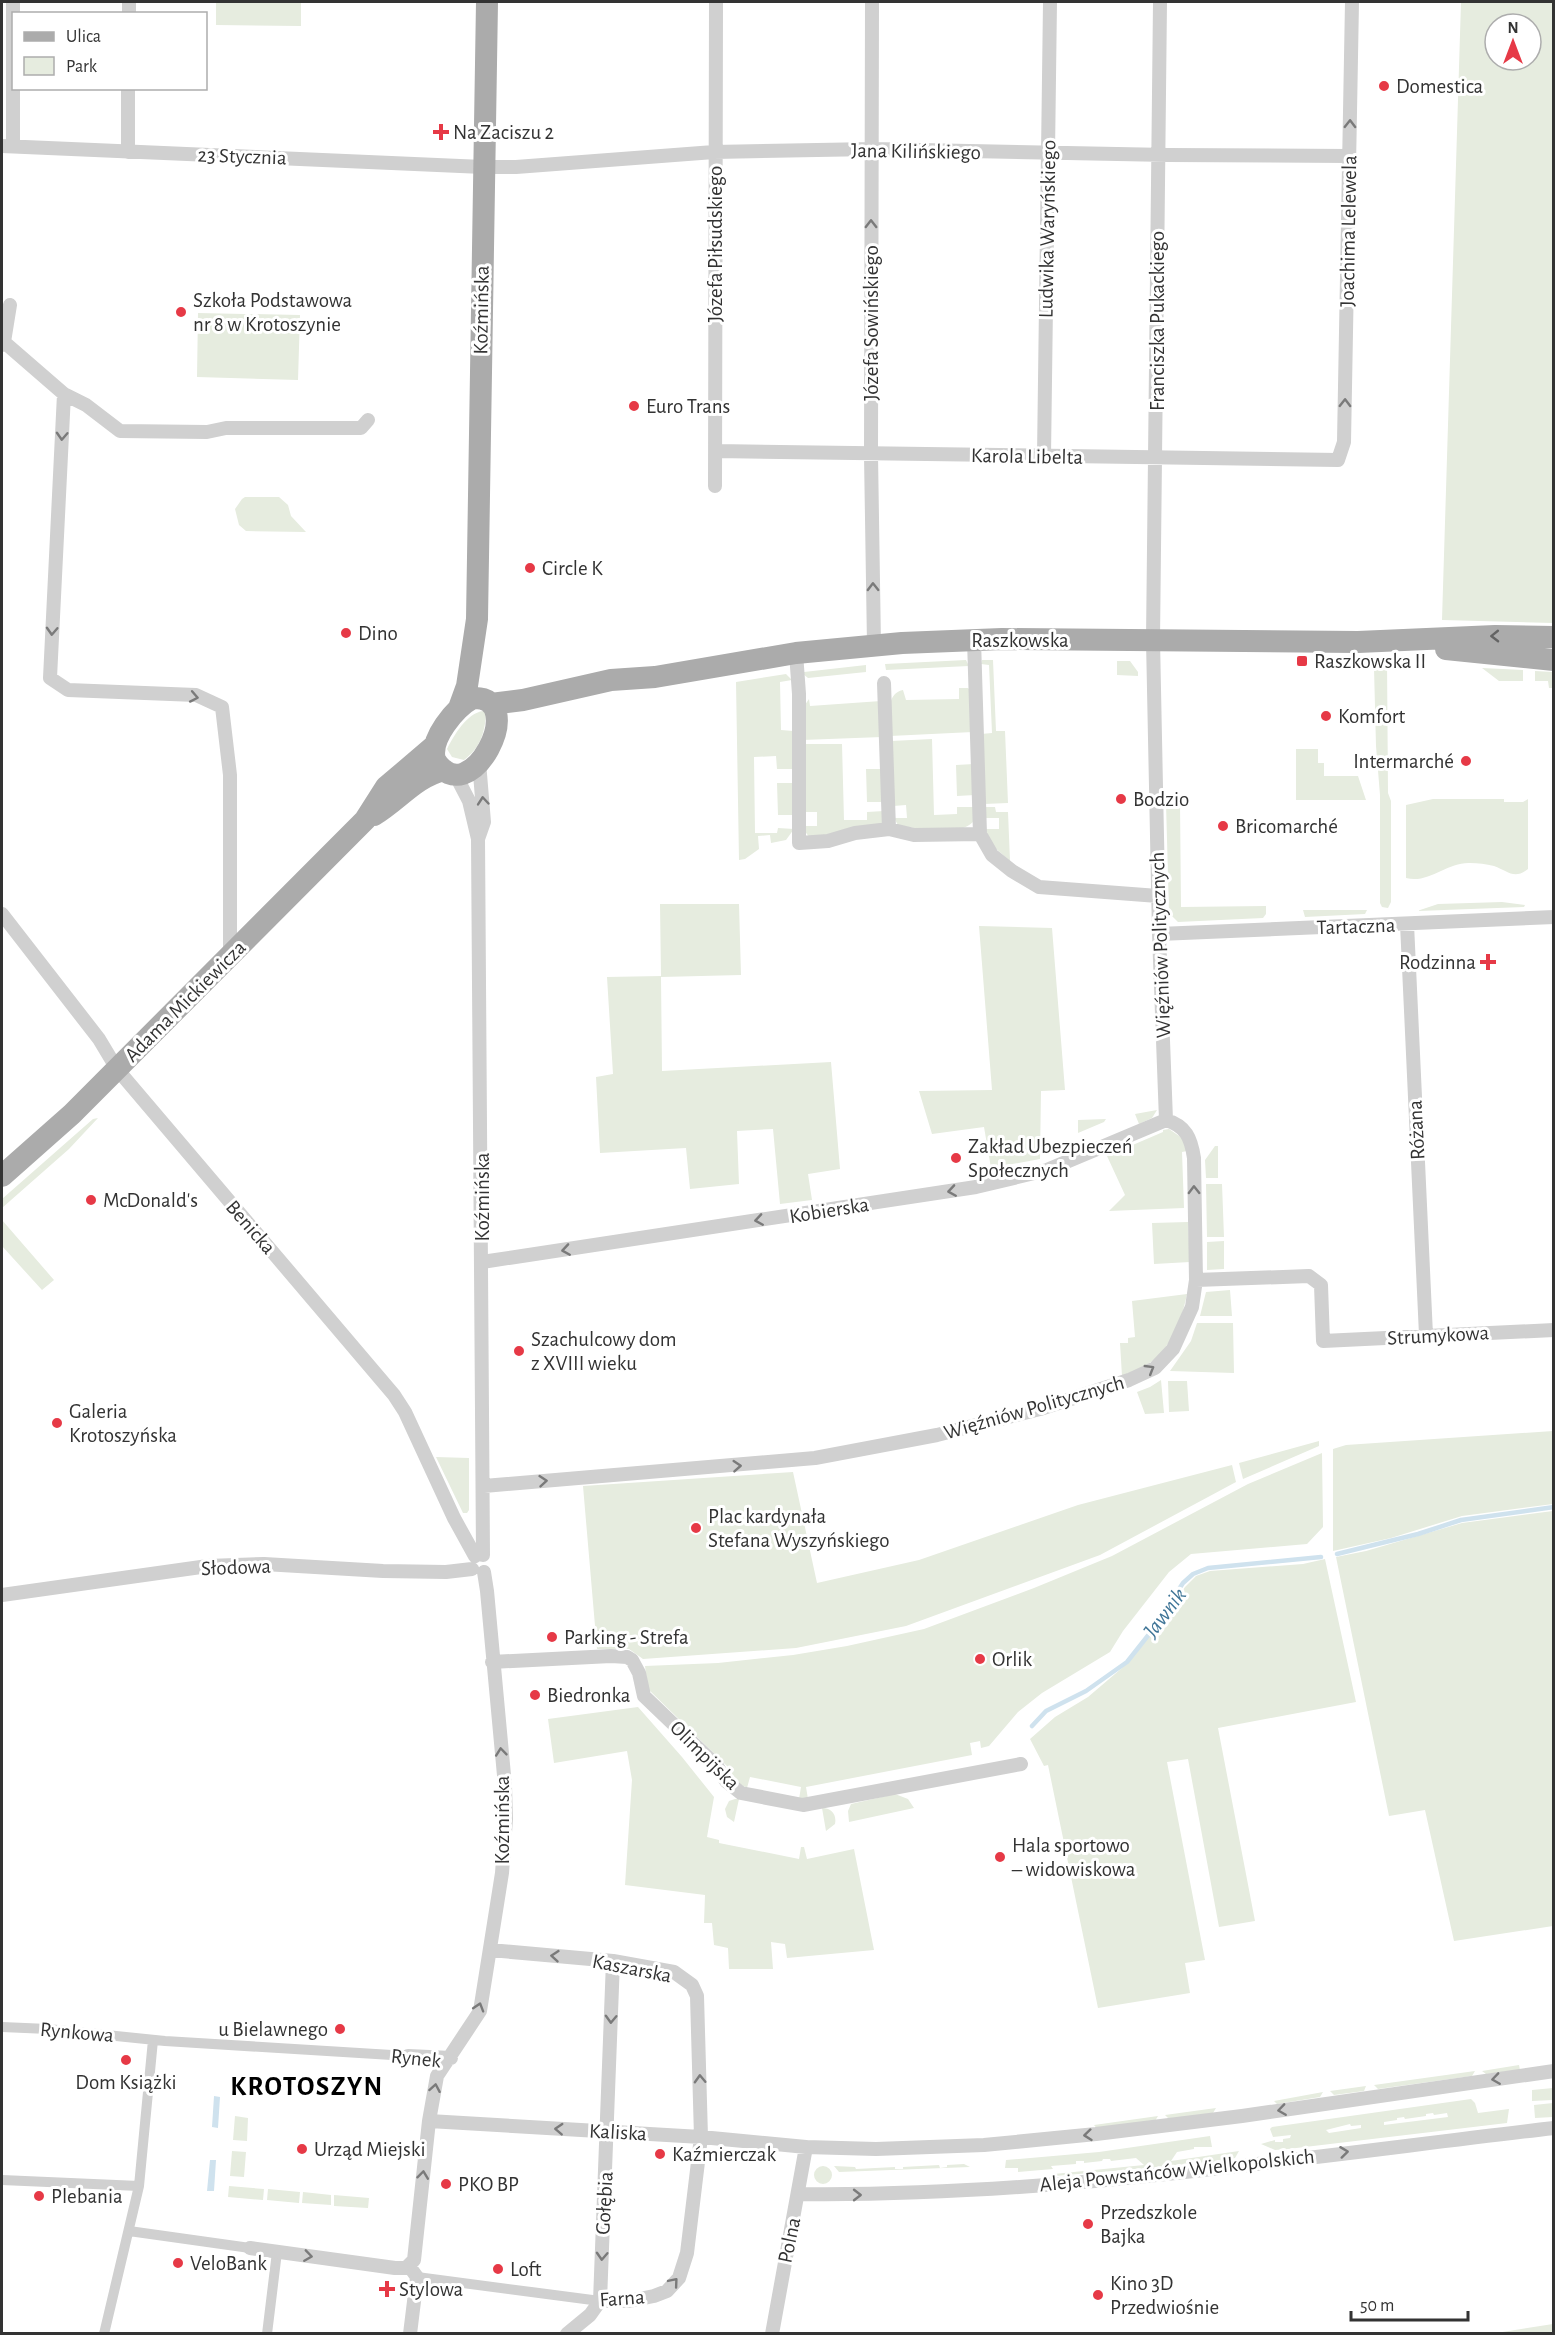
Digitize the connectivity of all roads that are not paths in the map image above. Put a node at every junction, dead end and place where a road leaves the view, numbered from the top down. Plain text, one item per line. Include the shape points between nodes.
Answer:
1 (487, 2) edge
2 (716, 2) edge
3 (872, 2) edge
4 (1050, 2) edge
5 (1160, 2) edge
6 (1352, 2) edge
7 (12, 26) edge
8 (128, 90) edge
9 (7, 146) edge
10 (872, 149) junction
11 (128, 152) junction
12 (714, 152) junction
13 (1048, 153) junction
14 (1158, 155) junction
15 (1349, 156) junction
16 (483, 167) junction
17 (10, 305) dead end
18 (3, 344) edge
19 (64, 394) junction
20 (368, 420) dead end
21 (716, 451) junction
22 (871, 454) junction
23 (1044, 456) junction
24 (1156, 457) junction
25 (1338, 460) joint
26 (715, 486) dead end
27 (477, 619) junction
28 (1554, 637) edge
29 (974, 640) junction
30 (1153, 640) junction
31 (1388, 641) junction
32 (874, 645) junction
33 (796, 653) junction
34 (1554, 660) edge
35 (655, 677) junction
36 (884, 683) dead end
37 (489, 703) junction
38 (459, 708) junction
39 (496, 729) junction
40 (433, 747) junction
41 (479, 762) junction
42 (450, 772) junction
43 (365, 820) junction
44 (889, 829) junction
45 (980, 834) junction
46 (478, 839) junction
47 (1158, 896) junction
48 (2, 914) edge
49 (1554, 917) edge
50 (1407, 924) junction
51 (1159, 934) junction
52 (230, 956) junction
53 (117, 1069) junction
54 (1166, 1120) junction
55 (2, 1176) edge
56 (482, 1262) junction
57 (1197, 1280) junction
58 (1554, 1330) edge
59 (1426, 1335) junction
60 (484, 1486) junction
61 (478, 1563) junction
62 (2, 1595) edge
63 (493, 1668) junction
64 (1021, 1764) dead end
65 (490, 1950) junction
66 (613, 1961) junction
67 (2, 2027) edge
68 (153, 2040) junction
69 (408, 2056) joint
70 (451, 2058) junction
71 (1554, 2071) edge
72 (429, 2121) junction
73 (1554, 2128) edge
74 (608, 2132) junction
75 (701, 2137) junction
76 (806, 2147) junction
77 (2, 2180) edge
78 (138, 2186) junction
79 (799, 2194) junction
80 (129, 2231) junction
81 (250, 2248) joint
82 (277, 2252) junction
83 (413, 2272) junction
84 (600, 2301) junction
85 (104, 2334) edge
86 (267, 2334) edge
87 (410, 2334) edge
88 (567, 2334) edge
89 (772, 2334) edge

1 - 16 main road, Koźmińska
2 - 12 street, Józefa Piłsudskiego
3 - 10 street, Józefa Sowińskiego
4 - 13 street, Ludwika Waryńskiego
5 - 14 street, Franciszka Pukackiego
15 -> 6 street, Joachima Lelewela
7 - 9 street
8 - 11 street
9 - 11 street, 23 Stycznia
10 - 12 street, Jana Kilińskiego
10 - 13 street, Jana Kilińskiego
22 -> 10 street, Józefa Sowińskiego
11 - 16 street, 23 Stycznia
12 - 16 street, Jana Kilińskiego
12 - 21 street, Józefa Piłsudskiego
13 - 14 street, Jana Kilińskiego
13 - 23 street, Ludwika Waryńskiego
14 - 15 street, Jana Kilińskiego
14 - 24 street, Franciszka Pukackiego
25 -> 15 street, Joachima Lelewela via 1344,441
16 - 27 main road, Koźmińska
17 - 18 street
18 - 19 street
19 - 20 street via 120,431 361,428
19 -> 52 street via 50,678 68,690 196,695 222,707 230,775
21 - 22 street, Karola Libelta
21 - 26 street, Józefa Piłsudskiego
22 - 23 street, Karola Libelta
32 -> 22 street, Józefa Sowińskiego
23 - 24 street, Karola Libelta
24 - 25 street, Karola Libelta
24 - 30 street, Franciszka Pukackiego
27 - 37 main road, Koźmińska
27 - 38 main road, Koźmińska
28 -> 31 main road, Raszkowska
29 - 30 main road, Raszkowska
29 - 32 main road, Raszkowska
29 - 45 street
30 - 31 main road, Raszkowska
30 - 47 street, Więźniów Politycznych
31 - 34 main road, Raszkowska
32 - 33 main road, Raszkowska
33 - 35 main road, Raszkowska
33 - 44 street via 799,843
35 - 37 main road, Raszkowska via 611,680 523,700
35 - 39 main road, Raszkowska via 621,692 526,713
36 - 44 street
37 - 38 main road via 473,698
37 - 39 main road via 496,713
38 - 40 main road
39 - 41 main road
40 - 42 main road via 435,760
40 - 43 main road, Adama Mickiewicza via 386,787
41 - 42 main road via 466,771
46 -> 41 street, Koźmińska via 484,822
42 - 43 main road, Adama Mickiewicza via 417,781
42 - 46 street, Koźmińska via 469,801
43 - 52 main road, Adama Mickiewicza
44 - 45 street via 906,835
45 - 47 street via 992,855 1039,886
46 - 56 street, Koźmińska
47 - 51 street, Więźniów Politycznych
48 - 53 street, Benicka via 99,1039
49 - 50 street, Tartaczna
50 - 51 street, Tartaczna
50 - 59 street, Różana
51 - 54 street, Więźniów Politycznych
52 - 53 main road, Adama Mickiewicza
53 - 55 main road, Adama Mickiewicza
53 - 61 street, Benicka via 394,1395
54 -> 56 street, Kobierska via 1047,1170 976,1187
57 -> 54 street, Więźniów Politycznych via 1191,1140 1177,1124
56 - 60 street, Koźmińska
57 - 59 street, Strumykowa via 1309,1276 1321,1285 1323,1341
60 -> 57 street, Więźniów Politycznych via 815,1458 937,1435 1041,1409 1155,1368 1177,1342 1192,1307
58 - 59 street, Strumykowa
60 - 61 street, Koźmińska
61 - 62 street, Słodowa via 446,1572 264,1564 208,1566
61 - 63 street, Koźmińska via 487,1591
63 - 64 street, Olimpijska via 627,1657 635,1664 644,1696 717,1766 734,1788 799,1805
65 -> 63 street, Koźmińska via 506,1819
66 -> 65 street, Kaszarska
70 -> 65 street, Koźmińska via 480,2011
66 -> 74 street, Gołębia
75 -> 66 street, Kaszarska via 697,1996 692,1985 674,1972
67 - 68 street, Rynkowa
68 - 69 street, Rynek
68 - 78 street
69 - 70 street, Rynek
72 -> 70 street, Rynek via 437,2076
71 -> 76 street, Aleja Powstańców Wielkopolskich via 1096,2134 984,2145
74 -> 72 street, Kaliska
83 -> 72 street, Rynek
79 -> 73 street, Aleja Powstańców Wielkopolskich via 868,2195 1173,2174
74 - 75 street, Kaliska
74 -> 84 street, Gołębia
75 - 76 street, Kaliska
84 -> 75 street, Farna via 654,2296 667,2291 679,2278 687,2253
76 - 79 street, Polna
77 - 78 street
78 - 80 street
79 - 89 street, Polna
80 - 81 street
80 - 85 street
81 - 82 street
82 -> 83 street
82 - 86 street
83 - 84 street, Farna
83 - 87 street, Rynek
84 - 88 street

